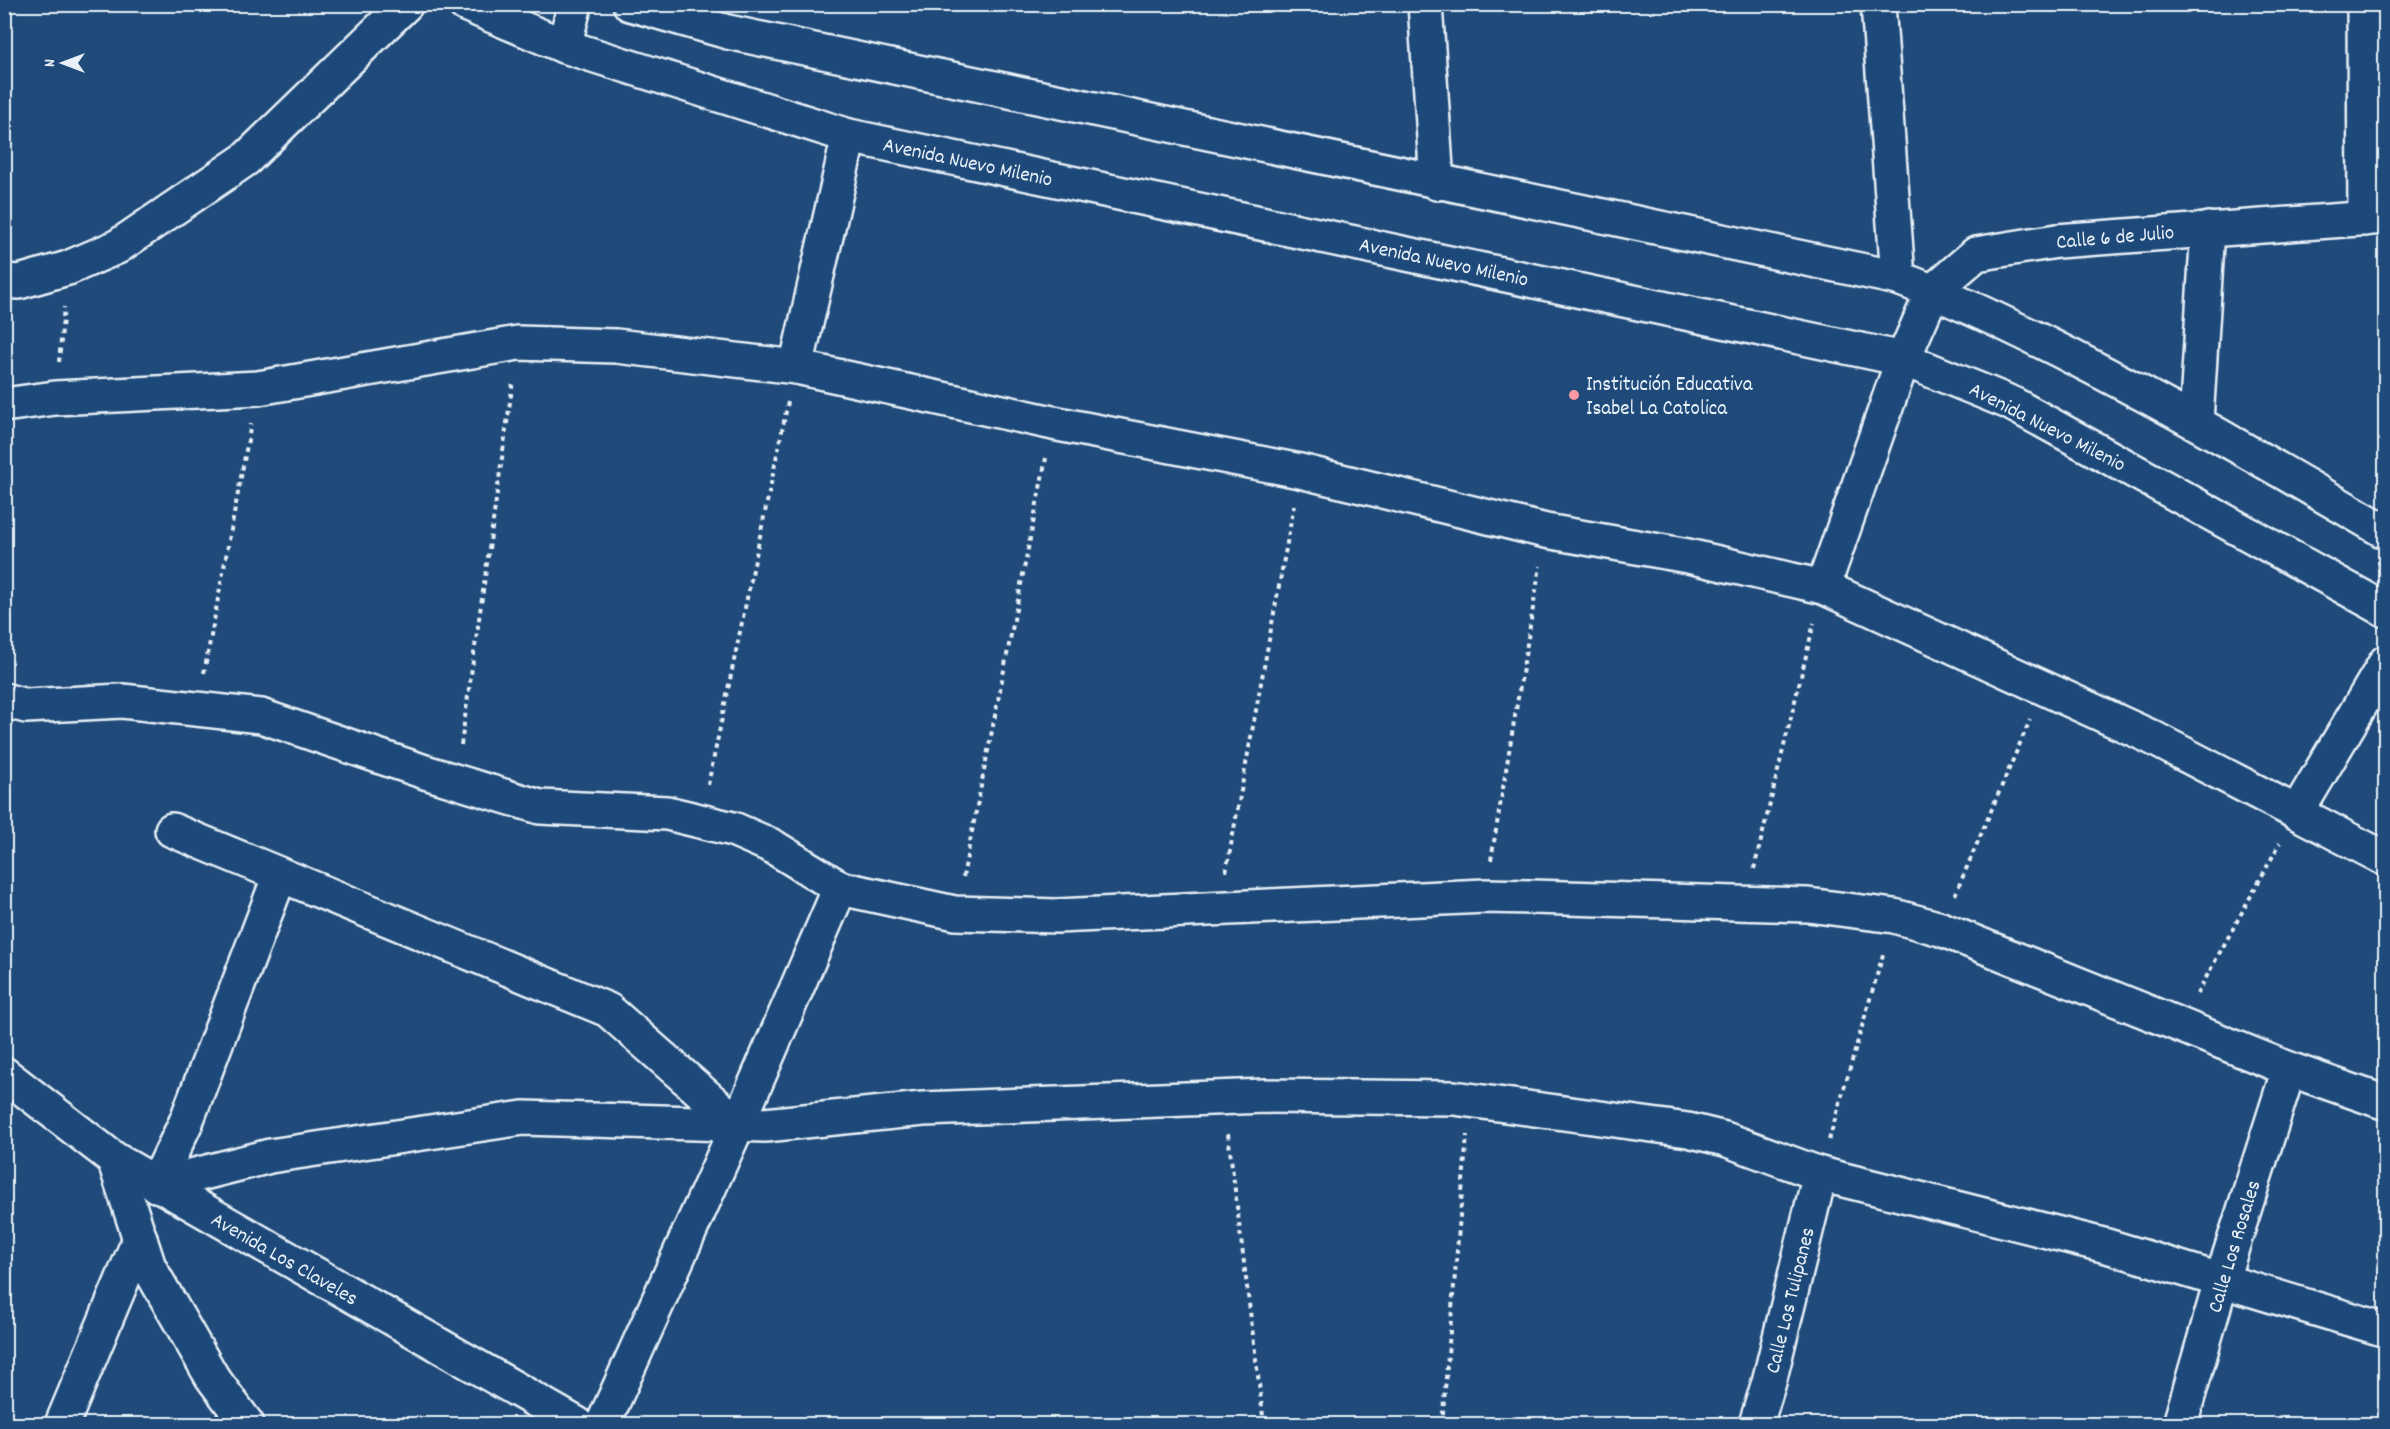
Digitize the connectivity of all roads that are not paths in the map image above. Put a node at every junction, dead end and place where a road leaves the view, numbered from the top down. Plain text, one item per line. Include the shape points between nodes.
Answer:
1 (406, 4) edge
2 (465, 4) edge
3 (575, 4) edge
4 (630, 4) edge
5 (1425, 4) edge
6 (1878, 4) edge
7 (2364, 4) edge
8 (564, 46) junction
9 (849, 136) junction
10 (1437, 183) junction
11 (2375, 218) edge
12 (2208, 229) junction
13 (1898, 278) junction
14 (4, 281) edge
15 (1934, 291) junction
16 (1903, 359) junction
17 (796, 367) junction
18 (4, 405) edge
19 (2196, 421) junction
20 (2385, 532) edge
21 (1823, 587) junction
22 (2385, 610) edge
23 (2385, 662) edge
24 (4, 700) edge
25 (2297, 812) junction
26 (172, 830) dead end
27 (2385, 859) edge
28 (280, 875) junction
29 (840, 888) junction
30 (2289, 1069) junction
31 (4, 1074) edge
32 (2385, 1103) edge
33 (738, 1124) junction
34 (114, 1159) junction
35 (1820, 1174) junction
36 (156, 1185) junction
37 (140, 1238) junction
38 (2221, 1282) junction
39 (2385, 1330) edge
40 (62, 1425) edge
41 (247, 1425) edge
42 (577, 1425) edge
43 (603, 1425) edge
44 (1756, 1425) edge
45 (2180, 1425) edge

1 - 14 street via 246,159 117,247 68,268 19,282
2 - 8 street, Avenida Nuevo Milenio
3 - 8 street
4 - 10 street via 728,32
5 - 10 street
6 - 13 street
7 - 11 street
8 - 9 street, Avenida Nuevo Milenio
9 - 16 street, Avenida Nuevo Milenio
9 - 17 street
10 - 13 street
11 - 12 street, Calle 6 de Julio
12 - 15 street, Calle 6 de Julio via 2057,240 1976,254
12 - 19 street
13 - 15 street
15 - 16 street, Calle 6 de Julio
15 - 19 street
16 - 21 street, Calle 6 de Julio
16 - 22 street, Avenida Nuevo Milenio via 2011,403
17 - 18 street via 616,346 518,343 258,388 55,398
17 - 21 street via 1300,471 1546,531 1688,556
19 - 20 street
21 - 25 street via 2151,736
23 - 25 street
24 - 29 street via 26,706 122,701 261,716 540,807 667,813 733,829 772,846
25 - 27 street
26 - 28 street
28 - 33 street via 608,1010
28 - 36 street via 186,1122
29 - 30 street via 955,913 1056,916 1485,896 1808,905 1894,916 1941,929
29 - 33 street
30 - 32 street
30 - 38 street, Calle Los Rosales
31 - 34 street, Avenida Los Claveles
33 - 35 street via 765,1125 923,1109 1223,1098 1454,1098 1688,1130 1725,1139
33 - 36 street via 523,1118 270,1156
33 - 43 street
34 - 36 street, Avenida Los Claveles
34 - 37 street
35 - 38 street via 2107,1246
35 - 44 street, Calle Los Tulipanes
36 - 42 street, Avenida Los Claveles
37 - 40 street
37 - 41 street via 149,1267 206,1367
38 - 39 street
38 - 45 street, Calle Los Rosales

